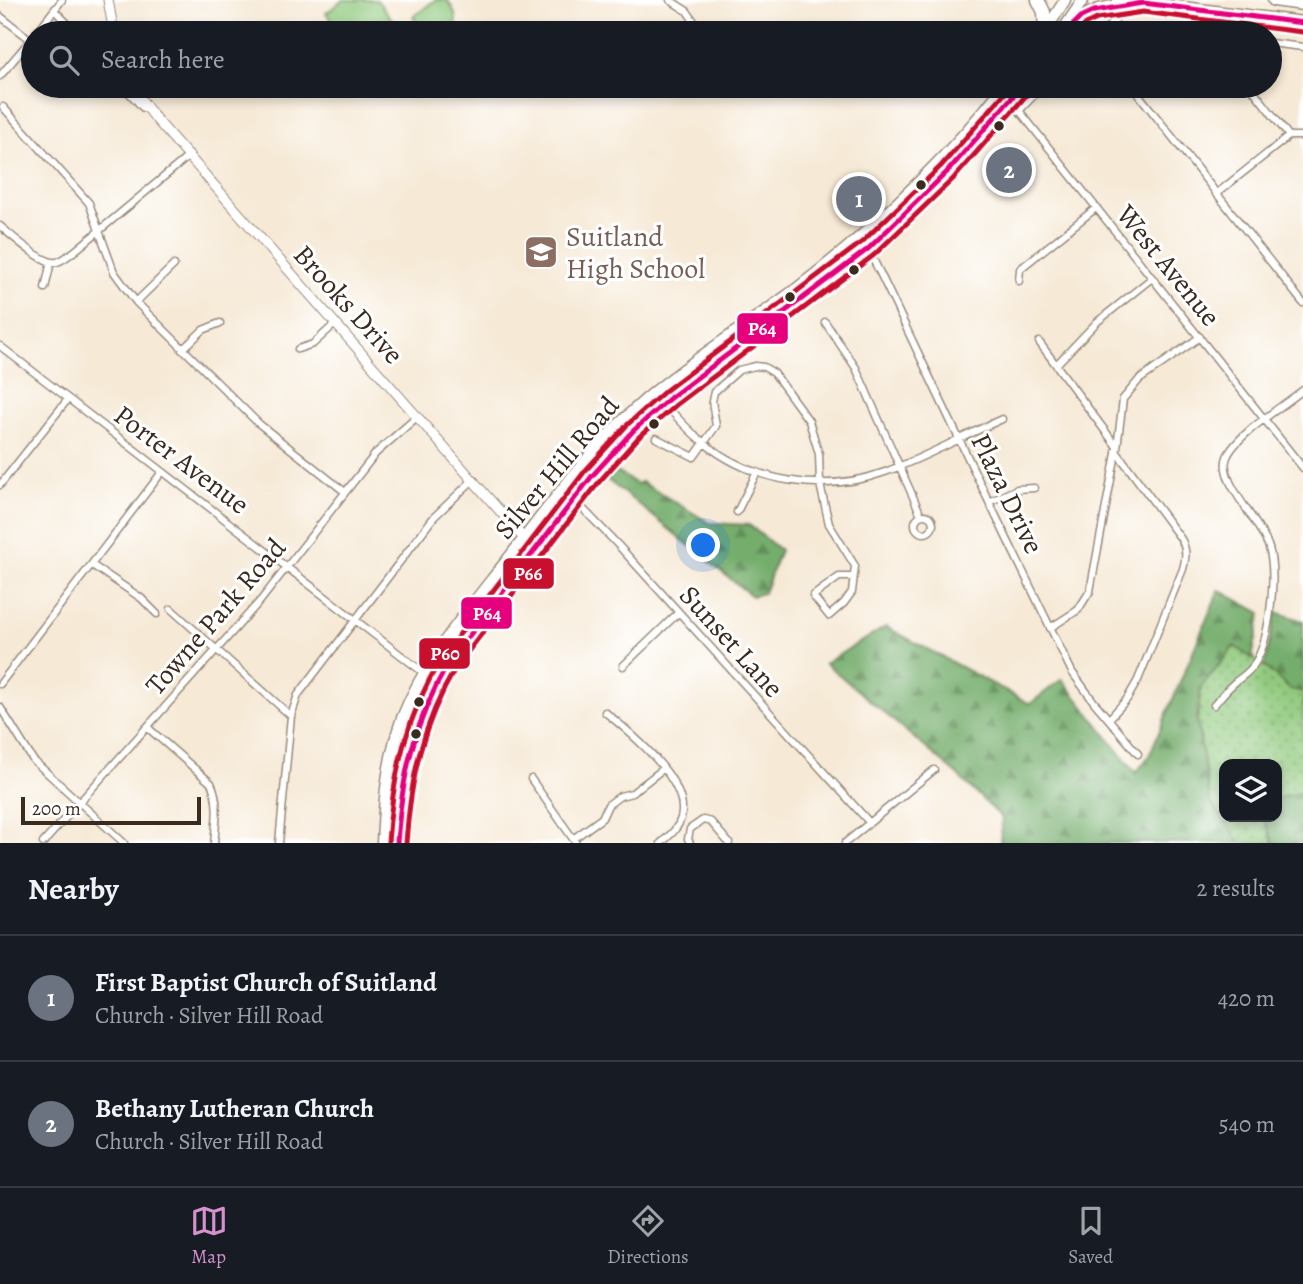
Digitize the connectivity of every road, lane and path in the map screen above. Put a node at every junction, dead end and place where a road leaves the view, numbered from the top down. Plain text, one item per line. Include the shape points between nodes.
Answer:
1 (62, 0) edge
2 (108, 0) edge
3 (670, 0) edge
4 (1038, 0) edge
5 (1065, 0) edge
6 (1083, 0) edge
7 (1119, 0) edge
8 (1274, 0) edge
9 (1143, 3) junction
10 (1303, 4) edge
11 (55, 11) junction
12 (0, 16) edge
13 (47, 21) edge
14 (65, 21) edge
15 (112, 21) edge
16 (694, 21) edge
17 (1044, 21) edge
18 (1051, 21) edge
19 (1070, 21) edge
20 (1076, 21) edge
21 (1303, 23) edge
22 (21, 29) edge
23 (1282, 44) edge
24 (1303, 47) edge
25 (21, 51) edge
26 (0, 76) edge
27 (135, 98) edge
28 (140, 98) edge
29 (993, 98) edge
30 (1008, 98) edge
31 (1012, 98) edge
32 (1031, 98) edge
33 (1141, 98) edge
34 (1259, 98) edge
35 (1010, 101) junction
36 (3, 107) dead end
37 (1019, 111) junction
38 (156, 119) junction
39 (1289, 136) junction
40 (1303, 136) edge
41 (190, 155) junction
42 (1216, 194) junction
43 (1096, 208) junction
44 (0, 226) edge
45 (99, 230) junction
46 (860, 238) junction
47 (868, 249) junction
48 (51, 262) junction
49 (174, 265) dead end
50 (1152, 278) junction
51 (1018, 281) dead end
52 (45, 288) dead end
53 (136, 302) junction
54 (1303, 303) edge
55 (825, 322) dead end
56 (220, 323) dead end
57 (335, 323) junction
58 (1200, 337) junction
59 (1039, 342) dead end
60 (0, 346) edge
61 (298, 349) dead end
62 (182, 350) junction
63 (1056, 365) junction
64 (1303, 390) edge
65 (655, 392) junction
66 (68, 398) junction
67 (664, 403) junction
68 (418, 416) junction
69 (1265, 418) junction
70 (1002, 419) dead end
71 (656, 438) dead end
72 (958, 439) junction
73 (703, 443) junction
74 (1116, 449) junction
75 (900, 466) junction
76 (1303, 468) edge
77 (162, 471) junction
78 (757, 472) junction
79 (474, 479) junction
80 (820, 484) junction
81 (0, 485) edge
82 (1034, 488) dead end
83 (564, 489) junction
84 (345, 492) junction
85 (574, 499) junction
86 (989, 502) junction
87 (737, 512) dead end
88 (921, 515) dead end
89 (524, 539) junction
90 (534, 551) junction
91 (92, 565) junction
92 (288, 566) junction
93 (852, 577) junction
94 (171, 609) dead end
95 (678, 613) junction
96 (157, 614) dead end
97 (354, 620) junction
98 (1050, 628) junction
99 (217, 649) junction
100 (624, 666) dead end
101 (424, 673) junction
102 (0, 684) edge
103 (435, 685) junction
104 (1214, 705) dead end
105 (0, 707) edge
106 (605, 712) dead end
107 (290, 716) junction
108 (1110, 718) junction
109 (147, 727) junction
110 (1138, 754) dead end
111 (663, 769) junction
112 (934, 770) dead end
113 (531, 779) dead end
114 (79, 802) junction
115 (869, 822) junction
116 (679, 824) junction
117 (690, 829) junction
118 (575, 841) edge
119 (43, 843) edge
120 (124, 843) edge
121 (214, 843) edge
122 (279, 843) edge
123 (382, 843) edge
124 (397, 843) edge
125 (661, 843) edge
126 (690, 843) edge
127 (729, 843) edge
128 (845, 843) edge

1 - 11 street
2 - 15 street
3 - 16 street
4 - 17 highway
5 - 18 main road
6 - 19 main road
7 - 9 highway
8 - 10 highway
9 - 20 highway via 1094,10
9 - 21 highway
11 - 13 street
11 - 14 street
12 - 22 street
23 - 24 street
25 - 26 street
27 - 38 street
28 - 38 street, Brooks Drive
29 - 46 main road, Silver Hill Road via 926,174
30 - 35 street, West Avenue
31 - 35 main road, Silver Hill Road
32 - 37 street
33 - 42 street
34 - 39 street
35 - 37 street, West Avenue
35 - 47 main road, Silver Hill Road via 947,172
36 - 45 street via 85,197
37 - 43 street, West Avenue
38 - 41 street, Brooks Drive
39 - 40 street
39 - 42 street
41 - 45 street
41 - 57 street, Brooks Drive
42 - 54 street
43 - 50 street, West Avenue
43 - 51 street via 1020,269
44 - 48 street
45 - 48 street via 62,260
45 - 53 street via 114,272
46 - 47 street, Plaza Drive
46 - 65 main road, Silver Hill Road
47 - 67 main road, Silver Hill Road
47 - 72 street, Plaza Drive
48 - 52 street
49 - 53 street
50 - 58 street, West Avenue
50 - 63 street via 1097,322
53 - 62 street
55 - 75 street via 856,368
56 - 62 street via 203,330
57 - 61 street via 313,344
57 - 68 street, Brooks Drive
58 - 69 street, West Avenue
58 - 74 street via 1139,380 1125,396
59 - 63 street
60 - 66 street, Porter Avenue
62 - 84 street via 257,423
63 - 74 street
64 - 69 street
65 - 67 street
65 - 83 main road, Silver Hill Road via 611,432
66 - 77 street, Porter Avenue
66 - 81 street
67 - 73 street
67 - 85 main road, Silver Hill Road via 622,442
68 - 79 street, Brooks Drive
68 - 84 street, Towne Park Road via 381,449
69 - 76 street, West Avenue
69 - 104 street via 1234,446 1225,463 1231,486 1269,548 1271,604 1255,665
70 - 72 street
71 - 73 street via 694,457
72 - 75 street
72 - 86 street, Plaza Drive
73 - 78 street
73 - 80 street via 716,426 712,401 717,388 743,368 764,367 776,375 811,427 819,454
74 - 98 street via 1088,596 1078,610
74 - 108 street via 1181,538 1186,555 1138,680
75 - 80 street via 860,480
75 - 88 street
77 - 91 street
77 - 92 street, Porter Avenue
78 - 80 street
78 - 87 street
79 - 89 street, Brooks Drive
79 - 97 street via 434,517
80 - 93 street via 831,529 855,566
82 - 86 street via 1017,489
83 - 85 street, Sunset Lane
83 - 89 main road, Silver Hill Road
84 - 92 street, Towne Park Road
85 - 90 main road, Silver Hill Road
85 - 95 street, Sunset Lane
86 - 98 street, Plaza Drive
89 - 90 street, Brooks Drive
89 - 101 main road, Silver Hill Road
90 - 103 main road, Silver Hill Road
91 - 96 street
91 - 102 street
92 - 97 street, Porter Avenue
92 - 99 street, Towne Park Road
93 - 93 street via 849,596 829,616 813,596 839,577
94 - 99 street
95 - 100 street
95 - 115 street, Sunset Lane
97 - 101 street, Porter Avenue
97 - 107 street via 298,695
98 - 108 street, Plaza Drive via 1072,672
99 - 107 street
99 - 109 street, Towne Park Road
101 - 103 street, Porter Avenue
101 - 123 main road, Silver Hill Road via 392,753
103 - 124 main road, Silver Hill Road via 407,754
105 - 114 street via 33,760
106 - 111 street via 635,736
107 - 122 street
108 - 110 street, Plaza Drive
109 - 114 street, Towne Park Road
109 - 121 street via 212,786
111 - 116 street via 680,795
111 - 118 street via 632,793 620,796
112 - 115 street
113 - 118 street
114 - 119 street, Towne Park Road
114 - 120 street
115 - 128 street
116 - 117 street
116 - 125 street
117 - 126 street
117 - 127 street via 707,820

